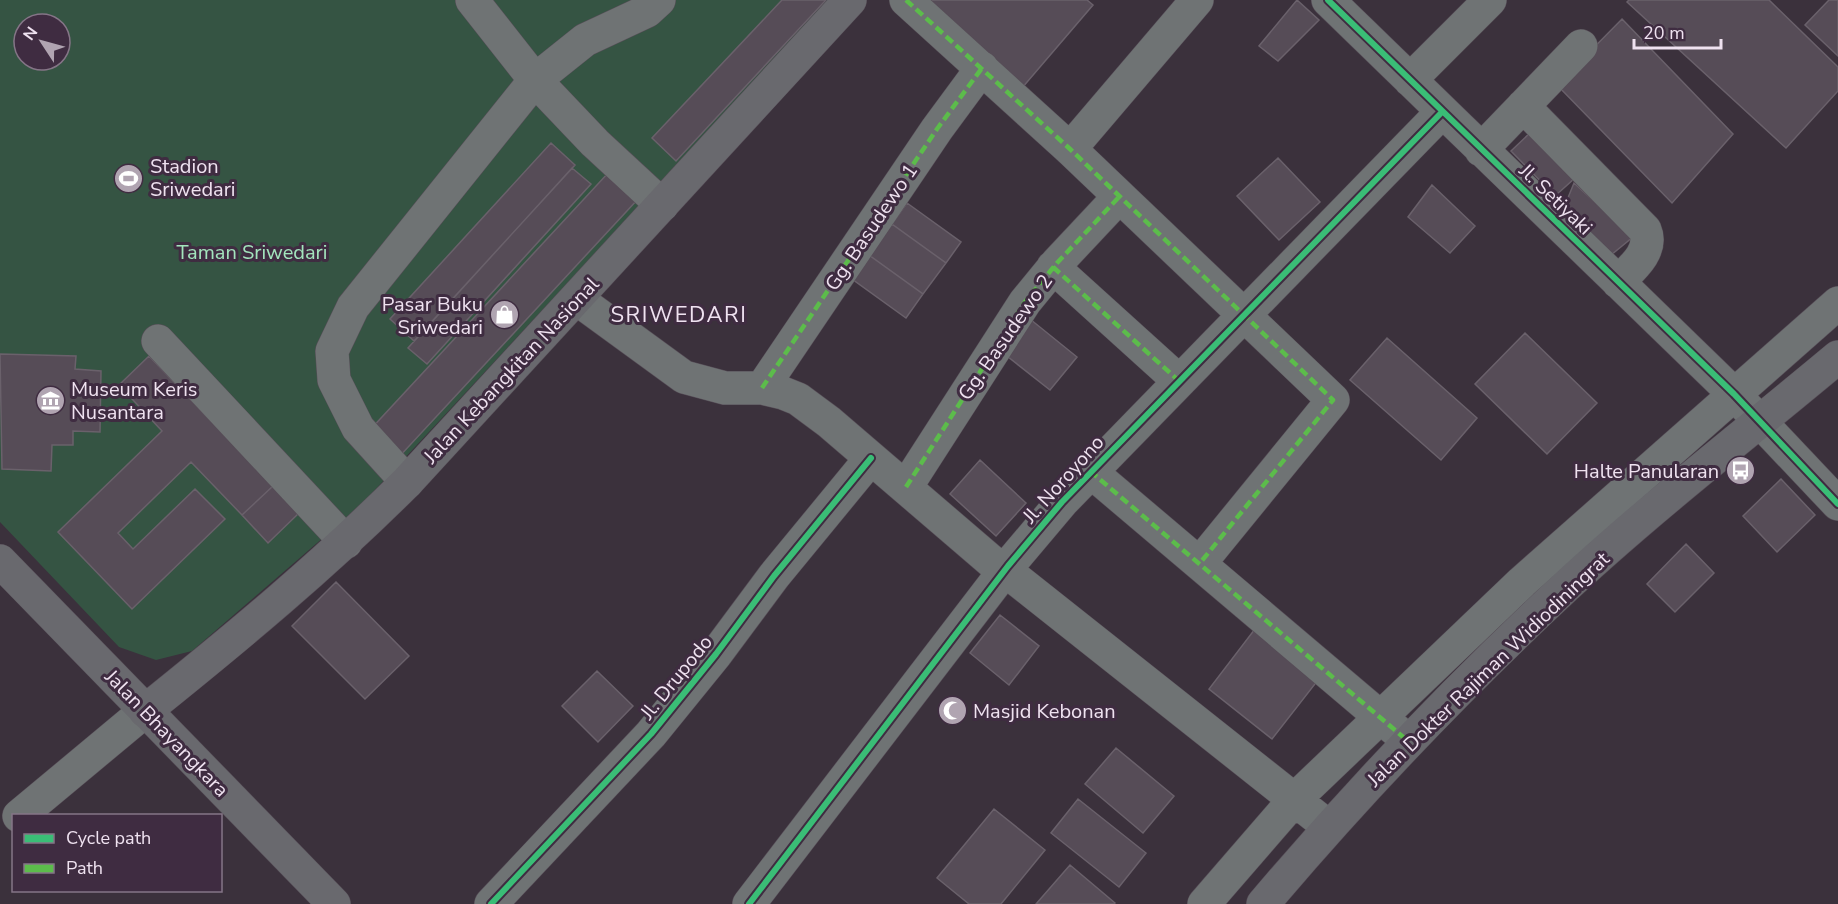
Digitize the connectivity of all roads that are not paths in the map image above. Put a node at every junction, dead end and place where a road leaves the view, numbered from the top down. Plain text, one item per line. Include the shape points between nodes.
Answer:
1 (472, 0) edge
2 (658, 0) edge
3 (850, 0) edge
4 (906, 0) edge
5 (1197, 0) edge
6 (1328, 0) edge
7 (1490, 0) edge
8 (1581, 46) dead end
9 (982, 68) junction
10 (536, 80) junction
11 (1410, 80) junction
12 (1523, 106) junction
13 (1442, 112) junction
14 (1070, 149) junction
15 (1481, 150) junction
16 (1118, 198) junction
17 (662, 205) junction
18 (1053, 267) junction
19 (1618, 282) junction
20 (577, 298) junction
21 (1244, 317) junction
22 (1833, 318) edge
23 (158, 341) dead end
24 (1838, 357) edge
25 (1774, 359) junction
26 (1179, 381) junction
27 (762, 388) junction
28 (1797, 391) junction
29 (1734, 394) junction
30 (1760, 422) junction
31 (871, 458) junction
32 (1090, 471) junction
33 (1637, 479) junction
34 (407, 482) junction
35 (906, 487) junction
36 (1838, 504) edge
37 (1659, 506) junction
38 (346, 542) junction
39 (0, 561) edge
40 (1200, 563) junction
41 (1006, 572) junction
42 (146, 711) junction
43 (1382, 718) junction
44 (1409, 742) junction
45 (1295, 798) junction
46 (21, 814) edge
47 (12, 822) edge
48 (1329, 827) junction
49 (0, 831) edge
50 (1231, 872) junction
51 (1265, 903) edge
52 (334, 904) edge
53 (491, 904) edge
54 (749, 904) edge
55 (1204, 904) edge

1 - 10 street
2 - 10 street via 647,11 585,40
3 - 17 main road, Jalan Kebangkitan Nasional
4 - 9 street
5 - 14 street
6 - 11 street, Jl. Setiyaki
7 - 11 street
8 - 12 street
9 - 14 street
9 - 27 street, Gg. Basudewo 1
10 - 17 street via 595,143
10 - 34 street via 353,307 332,351 334,380 358,428
11 - 13 street, Jl. Setiyaki
12 - 15 street
12 - 19 street via 1645,230 1645,250
13 - 15 street, Jl. Setiyaki
13 - 21 street, Jl. Noroyono
14 - 16 street
15 - 19 street, Jl. Setiyaki
16 - 18 street, Gg. Basudewo 2
16 - 21 street
17 - 20 main road, Jalan Kebangkitan Nasional
18 - 26 street
18 - 35 street, Gg. Basudewo 2 via 1010,322
19 - 29 street, Jl. Setiyaki
20 - 27 street via 684,377 725,388
20 - 34 main road, Jalan Kebangkitan Nasional
21 - 26 street, Jl. Noroyono
21 - 40 street via 1333,400
22 - 25 street
23 - 38 street
24 - 28 main road, Jalan Dokter Rajiman Widiodiningrat
25 - 28 street
25 - 29 street
26 - 32 street, Jl. Noroyono
27 - 31 street via 798,399
28 - 30 main road, Jalan Dokter Rajiman Widiodiningrat
29 - 30 street, Jl. Setiyaki
29 - 33 street
30 - 36 street, Jl. Setiyaki
30 - 37 main road, Jalan Dokter Rajiman Widiodiningrat
31 - 35 street
31 - 53 street, Jl. Drupodo via 651,734
32 - 40 street
32 - 41 street, Jl. Noroyono
33 - 37 street
33 - 43 street via 1522,582
34 - 38 main road, Jalan Kebangkitan Nasional
35 - 41 street
37 - 44 main road, Jalan Dokter Rajiman Widiodiningrat via 1545,606
38 - 42 main road, Jalan Kebangkitan Nasional
39 - 42 main road, Jalan Bhayangkara
40 - 43 street
41 - 45 street
41 - 54 street, Jl. Noroyono
42 - 46 street
42 - 52 main road, Jalan Bhayangkara
43 - 44 street
43 - 45 street
44 - 48 main road, Jalan Dokter Rajiman Widiodiningrat
45 - 48 street
45 - 50 street
47 - 49 street
48 - 51 main road, Jalan Dokter Rajiman Widiodiningrat
50 - 51 street
50 - 55 street

